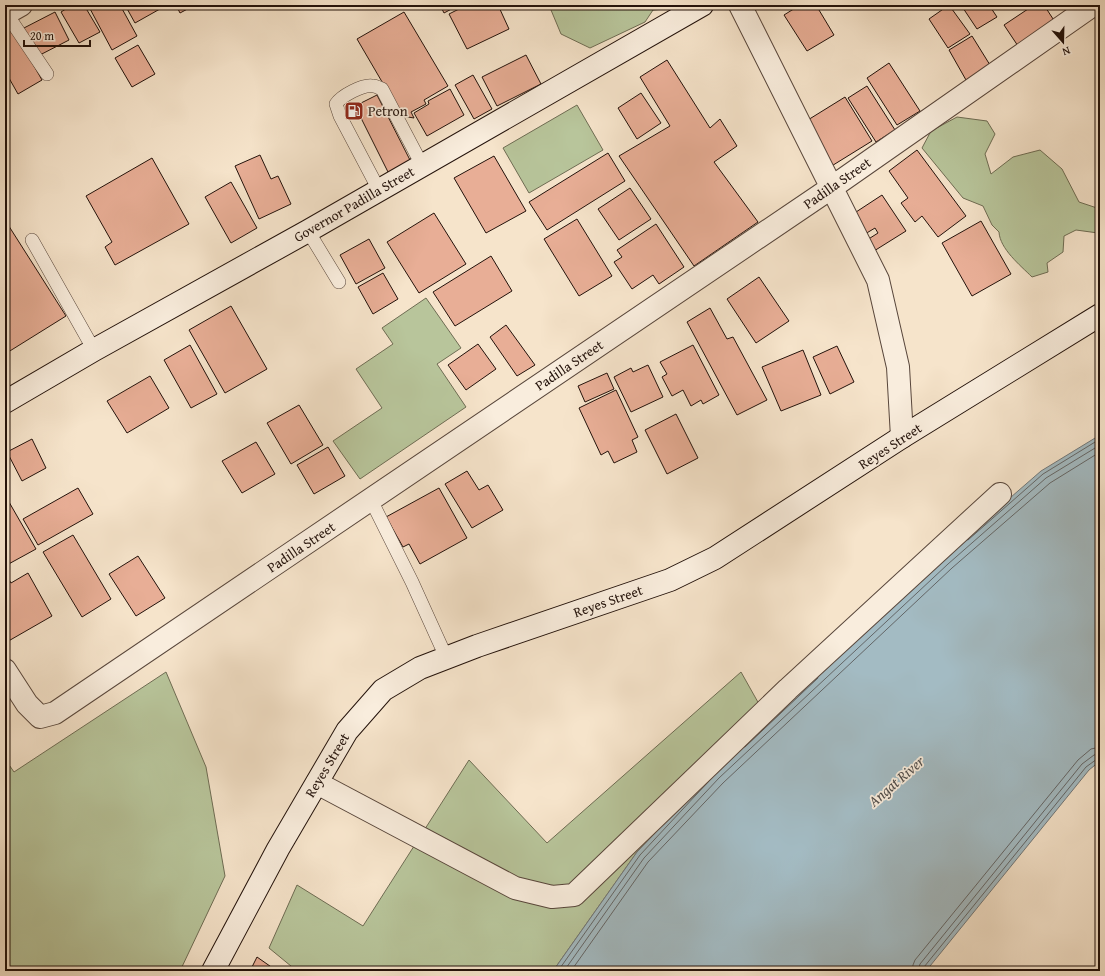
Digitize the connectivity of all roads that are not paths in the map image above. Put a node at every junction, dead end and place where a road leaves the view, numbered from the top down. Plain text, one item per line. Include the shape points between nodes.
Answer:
1 (702, 5) edge
2 (740, 5) edge
3 (1080, 9) edge
4 (11, 11) edge
5 (47, 74) dead end
6 (422, 165) junction
7 (831, 188) junction
8 (379, 190) junction
9 (308, 231) junction
10 (32, 240) dead end
11 (339, 282) dead end
12 (1100, 315) edge
13 (94, 350) junction
14 (5, 402) edge
15 (902, 437) junction
16 (1000, 494) dead end
17 (371, 500) junction
18 (446, 658) junction
19 (5, 670) edge
20 (317, 783) junction
21 (214, 971) edge

1 - 6 street, Governor Padilla Street
2 - 7 street
3 - 7 street, Padilla Street via 1051,35
4 - 5 lane
6 - 8 street, Governor Padilla Street
6 - 8 lane via 382,90 372,85 362,87 339,99 336,104 340,116
7 - 15 street via 878,280 898,367
7 - 17 street, Padilla Street
8 - 9 street, Governor Padilla Street
9 - 11 lane
9 - 13 street, Governor Padilla Street
10 - 13 lane
12 - 15 street, Reyes Street
13 - 14 street, Governor Padilla Street
15 - 18 street, Reyes Street via 761,530 696,568 670,580
16 - 20 street via 788,689 574,895 552,897 515,888
17 - 18 lane
17 - 19 street, Padilla Street via 55,713 40,717 27,704
18 - 20 street, Reyes Street via 420,668 383,690 347,731
20 - 21 street, Reyes Street via 278,849

